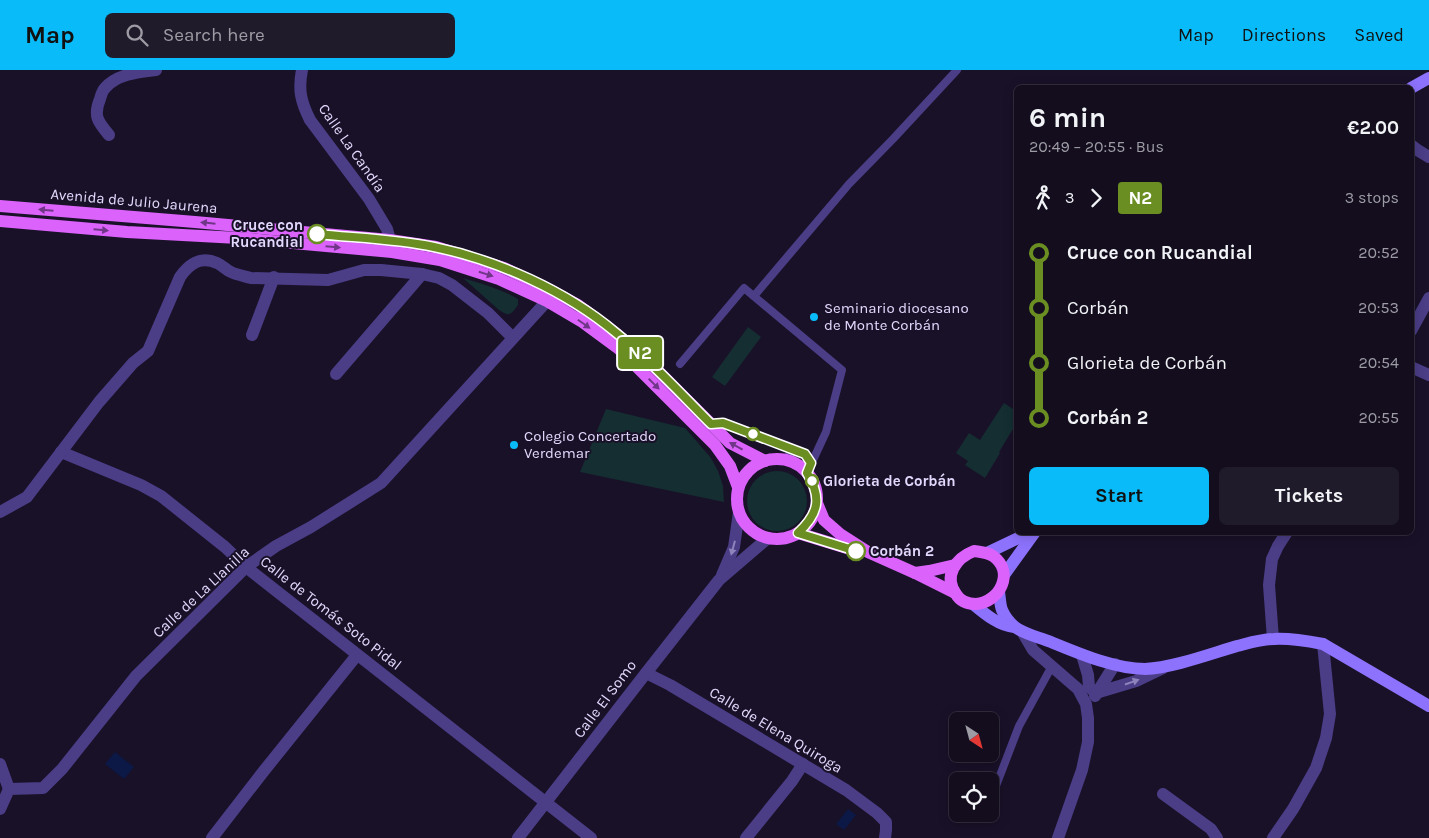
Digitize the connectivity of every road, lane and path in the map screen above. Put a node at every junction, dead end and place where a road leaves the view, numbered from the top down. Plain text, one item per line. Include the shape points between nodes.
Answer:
1 (156, 70) edge
2 (302, 70) edge
3 (957, 70) edge
4 (1429, 78) edge
5 (1414, 86) edge
6 (109, 135) dead end
7 (1414, 147) edge
8 (1429, 156) edge
9 (0, 206) edge
10 (0, 221) edge
11 (390, 240) junction
12 (422, 274) junction
13 (274, 278) junction
14 (754, 296) junction
15 (1429, 298) edge
16 (547, 301) junction
17 (1414, 325) edge
18 (252, 334) dead end
19 (514, 338) junction
20 (680, 364) dead end
21 (1414, 368) edge
22 (336, 374) dead end
23 (1429, 376) edge
24 (711, 424) junction
25 (794, 450) junction
26 (61, 452) junction
27 (785, 460) junction
28 (765, 461) junction
29 (809, 468) junction
30 (738, 487) junction
31 (817, 503) junction
32 (0, 512) edge
33 (739, 512) junction
34 (798, 533) junction
35 (1025, 535) edge
36 (1033, 535) edge
37 (1284, 535) edge
38 (768, 538) junction
39 (868, 552) junction
40 (987, 554) junction
41 (955, 565) junction
42 (246, 567) junction
43 (915, 573) junction
44 (1004, 575) junction
45 (719, 580) junction
46 (999, 592) junction
47 (955, 593) junction
48 (973, 604) junction
49 (1019, 630) junction
50 (1273, 639) junction
51 (1323, 644) junction
52 (357, 655) junction
53 (1082, 655) junction
54 (1115, 664) junction
55 (1052, 666) junction
56 (1166, 666) junction
57 (646, 673) junction
58 (1096, 693) junction
59 (1429, 706) edge
60 (1088, 718) junction
61 (0, 764) edge
62 (803, 764) junction
63 (999, 778) edge
64 (9, 789) junction
65 (1163, 794) dead end
66 (546, 802) junction
67 (0, 809) edge
68 (212, 838) edge
69 (518, 838) edge
70 (591, 838) edge
71 (746, 838) edge
72 (885, 838) edge
73 (1058, 838) edge
74 (1217, 838) edge
75 (1273, 838) edge

1 - 6 street via 131,74 115,80 104,89 96,111 99,124
2 - 11 street, Calle La Candía via 300,93 310,120 368,199 387,229
3 - 14 lane via 849,184
4 - 5 main road
7 - 8 street
11 -> 9 main road, Avenida de Julio Jaurena
10 -> 16 main road, Avenida de Julio Jaurena via 392,252 440,260 499,278
11 - 24 main road, Avenida de Julio Jaurena via 436,247 504,268 578,305 645,358
12 - 13 street via 364,270 328,280
12 - 19 street via 452,285
12 - 22 street
13 - 18 street
13 - 26 street via 240,276 208,260 193,262 180,277 148,351 133,363 99,402
14 - 20 lane via 744,288
14 - 29 lane via 842,370 826,432
15 - 17 street
16 - 19 street, Calle de La Llanilla
16 -> 30 main road, Avenida de Julio Jaurena via 581,321 635,364 714,445 730,466
19 - 42 street, Calle de La Llanilla via 380,483
21 - 23 street
24 - 25 lane via 723,423
28 -> 24 main road, Avenida de Julio Jaurena via 730,444
25 - 27 lane
25 - 29 lane via 805,454
26 - 32 street via 27,497
26 - 42 street, Calle de Tomás Soto Pidal via 161,496 225,546
27 - 28 main road
27 - 29 main road
28 - 30 main road via 744,475
29 - 31 main road
30 - 33 main road via 736,500
31 - 34 main road via 808,523
31 - 39 main road via 824,520
33 - 38 main road via 755,533
33 -> 45 street, Calle El Somo via 734,546
34 - 38 main road via 778,539
34 - 39 main road
35 - 40 main road
36 - 44 main road
37 - 50 street via 1272,559 1269,585
38 - 45 street, Calle El Somo
39 - 43 main road
40 - 41 main road via 974,551
40 - 44 main road via 994,557
41 - 43 main road
41 - 47 main road via 951,576
42 - 52 street, Calle de Tomás Soto Pidal
42 - 64 street, Calle de La Llanilla via 136,676 43,788
43 - 47 main road
44 - 46 main road
45 - 57 street, Calle El Somo
46 - 48 main road via 992,599
46 - 49 main road via 1002,610
47 - 48 main road via 960,599
48 - 49 main road via 1007,627
49 - 53 main road
49 - 55 street via 1033,650
50 - 51 main road
50 - 56 main road
51 - 59 main road
51 - 75 street via 1330,714 1326,738 1316,768
52 - 66 street, Calle de Tomás Soto Pidal
52 - 68 street
53 - 54 main road
53 - 58 street via 1089,687
54 - 56 main road via 1145,669
54 - 58 street
55 - 60 street via 1078,689 1086,704
55 - 63 lane via 1019,726
58 -> 56 street via 1136,681
57 - 62 street, Calle de Elena Quiroga
57 - 66 street, Calle El Somo
58 - 60 street
60 - 73 street via 1088,742 1082,770
61 - 64 street
62 - 71 street
62 - 72 street, Calle de Elena Quiroga via 877,813 886,822
64 - 67 street
65 - 74 street via 1211,829
66 - 69 street, Calle El Somo
66 - 70 street, Calle de Tomás Soto Pidal

